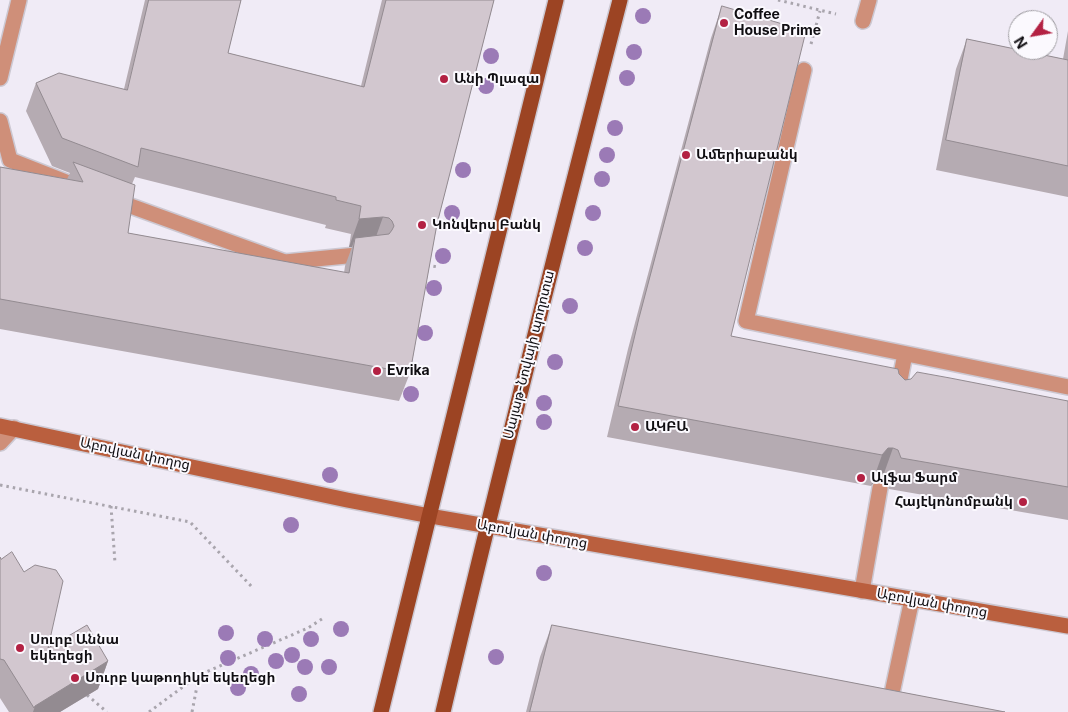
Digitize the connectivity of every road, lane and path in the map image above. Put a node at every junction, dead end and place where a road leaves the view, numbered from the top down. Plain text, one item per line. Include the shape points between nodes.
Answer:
1 (19, 0) edge
2 (556, 0) edge
3 (620, 0) edge
4 (778, 0) edge
5 (868, 0) edge
6 (820, 10) junction
7 (863, 21) joint
8 (804, 70) joint
9 (0, 78) edge
10 (0, 121) edge
11 (374, 254) edge
12 (424, 264) edge
13 (438, 267) dead end
14 (905, 354) junction
15 (1068, 387) edge
16 (896, 402) edge
17 (7, 427) edge
18 (0, 443) edge
19 (0, 485) edge
20 (880, 488) edge
21 (110, 506) junction
22 (430, 516) junction
23 (486, 527) junction
24 (115, 563) dead end
25 (253, 588) dead end
26 (862, 591) junction
27 (912, 599) junction
28 (325, 617) dead end
29 (1068, 626) edge
30 (199, 675) junction
31 (87, 695) edge
32 (107, 712) edge
33 (149, 712) edge
34 (192, 712) edge
35 (381, 712) edge
36 (443, 712) edge
37 (888, 712) edge

1 - 9 street
2 - 22 main road
3 - 23 main road, Սայաթ-Նովայի պողոտա
4 - 6 path
5 - 7 street
6 - 7 path
6 - 8 path
8 - 14 street via 746,320
10 - 11 street via 10,160 285,262
12 - 13 path
14 - 15 street
14 - 16 street
17 - 18 street
17 - 22 main road, Աբովյան փողոց
19 - 21 path
20 - 26 street
21 - 24 path
21 - 25 path via 190,522
22 - 23 main road, Աբովյան փողոց
22 - 35 main road
23 - 26 main road, Աբովյան փողոց
23 - 36 main road, Սայաթ-Նովայի պողոտա
26 - 27 main road, Աբովյան փողոց
27 - 29 main road, Աբովյան փողոց
27 - 37 street
28 - 30 path via 308,628
30 - 33 path
30 - 34 path
31 - 32 path

